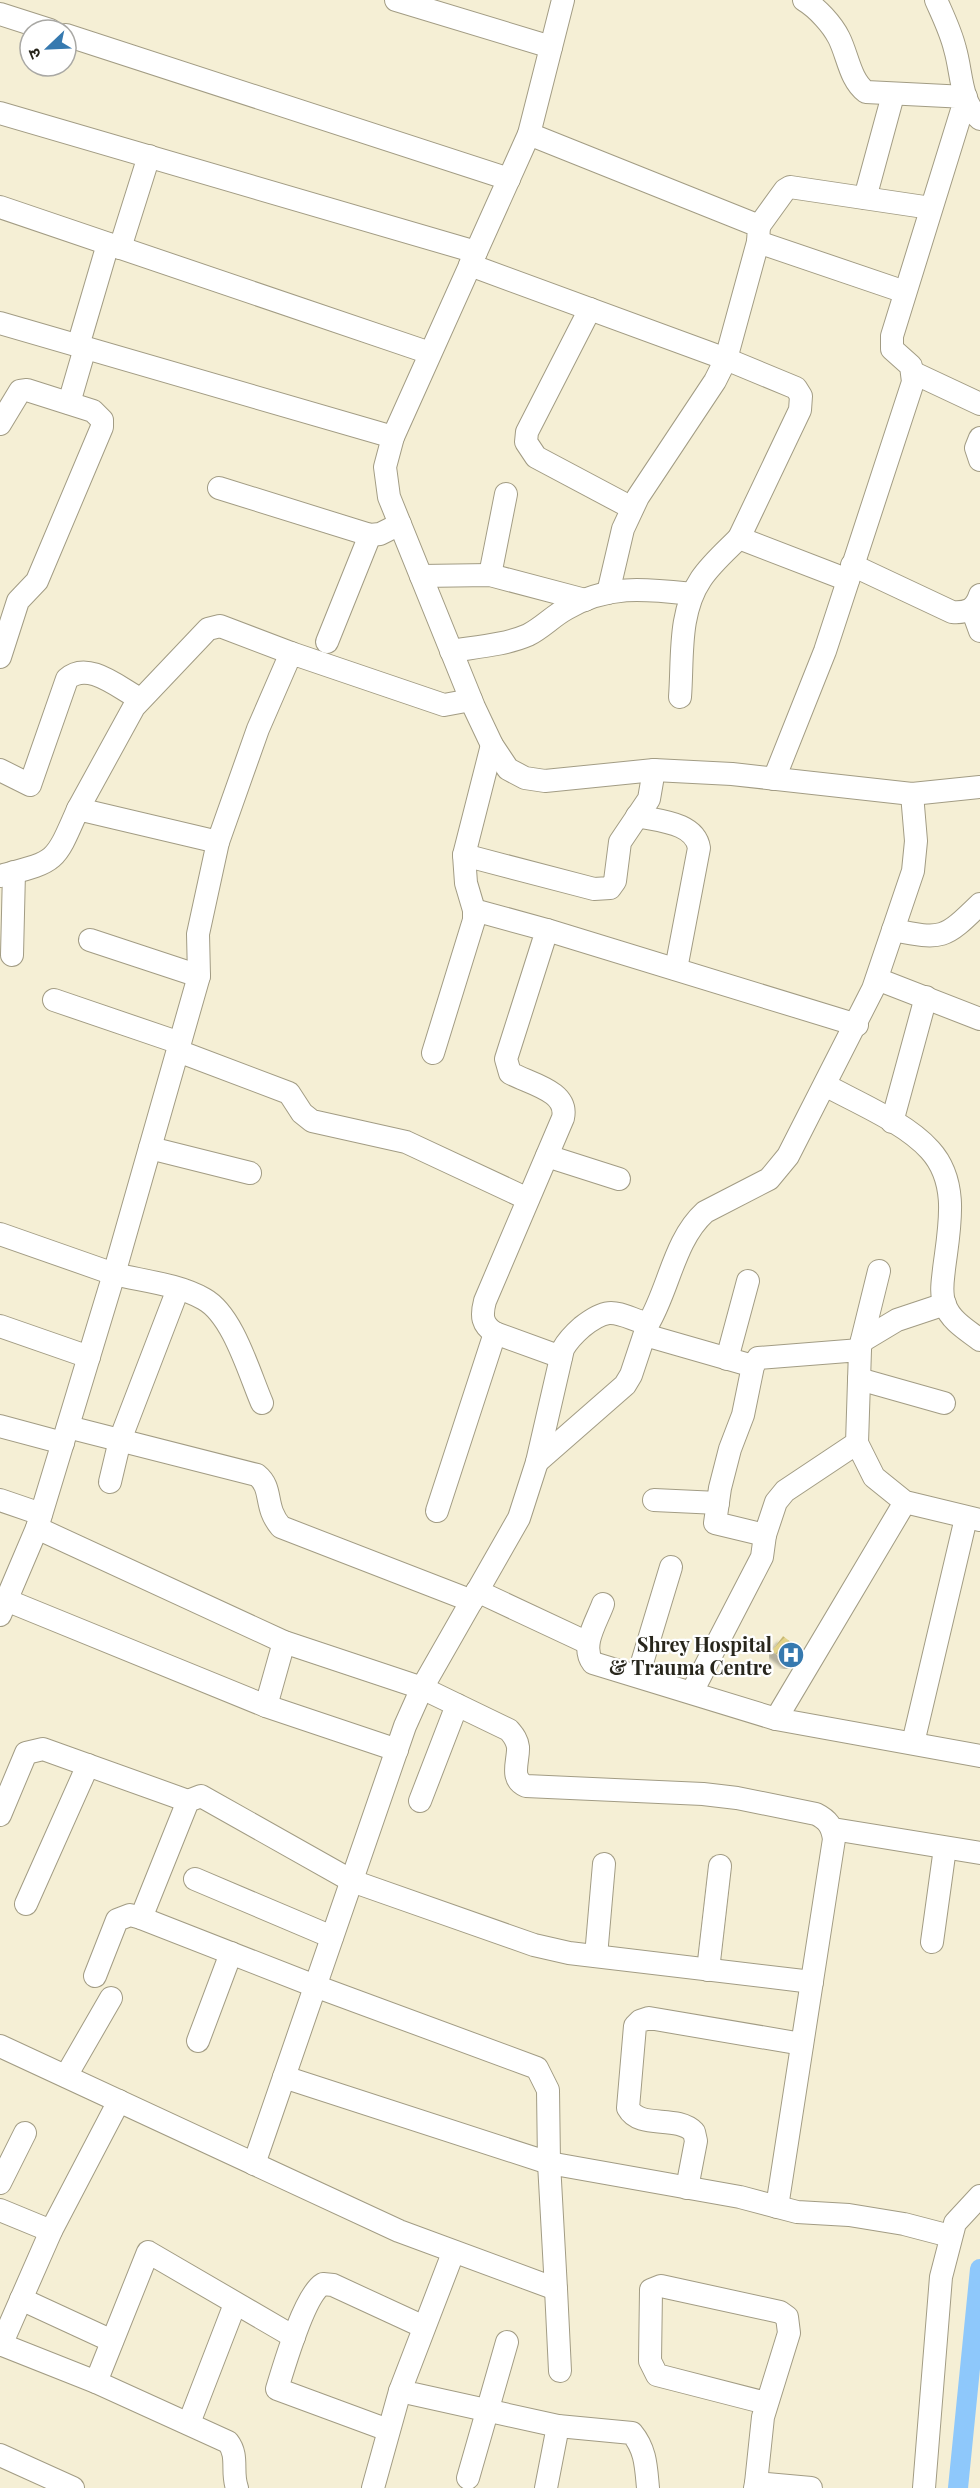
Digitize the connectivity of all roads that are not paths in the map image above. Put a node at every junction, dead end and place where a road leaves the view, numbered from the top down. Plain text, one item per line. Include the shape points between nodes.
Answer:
1 (396, 0) edge
2 (563, 0) edge
3 (804, 0) edge
4 (936, 0) edge
5 (0, 14) edge
6 (18, 20) edge
7 (78, 39) edge
8 (551, 47) junction
9 (893, 95) junction
10 (966, 97) junction
11 (0, 113) edge
12 (980, 119) edge
13 (530, 134) junction
14 (148, 156) junction
15 (509, 178) junction
16 (865, 198) junction
17 (0, 207) edge
18 (931, 208) junction
19 (758, 234) junction
20 (114, 246) junction
21 (473, 259) junction
22 (905, 292) junction
23 (590, 309) junction
24 (0, 323) edge
25 (82, 347) junction
26 (430, 353) junction
27 (726, 359) junction
28 (914, 373) junction
29 (69, 403) junction
30 (980, 404) edge
31 (0, 424) edge
32 (393, 437) junction
33 (980, 438) edge
34 (980, 460) edge
35 (219, 488) dead end
36 (506, 494) dead end
37 (632, 508) junction
38 (400, 524) junction
39 (370, 535) junction
40 (739, 538) junction
41 (850, 572) junction
42 (490, 575) junction
43 (421, 576) junction
44 (608, 593) junction
45 (693, 594) junction
46 (585, 600) junction
47 (976, 602) edge
48 (980, 631) edge
49 (327, 642) dead end
50 (451, 651) junction
51 (291, 653) junction
52 (0, 657) edge
53 (680, 697) dead end
54 (140, 699) junction
55 (471, 700) junction
56 (492, 745) junction
57 (0, 770) edge
58 (654, 770) junction
59 (774, 779) junction
60 (980, 787) edge
61 (912, 794) junction
62 (78, 809) junction
63 (637, 816) junction
64 (218, 842) junction
65 (464, 855) junction
66 (7, 874) edge
67 (474, 909) junction
68 (976, 915) edge
69 (547, 930) junction
70 (893, 930) junction
71 (90, 940) dead end
72 (12, 955) dead end
73 (676, 969) junction
74 (200, 976) junction
75 (877, 979) junction
76 (926, 997) junction
77 (54, 1000) dead end
78 (980, 1019) edge
79 (857, 1025) junction
80 (179, 1047) junction
81 (433, 1053) dead end
82 (825, 1085) junction
83 (892, 1122) junction
84 (150, 1148) junction
85 (547, 1156) junction
86 (250, 1173) dead end
87 (619, 1179) dead end
88 (528, 1199) junction
89 (0, 1234) edge
90 (879, 1271) dead end
91 (114, 1274) junction
92 (748, 1281) dead end
93 (178, 1289) junction
94 (945, 1304) junction
95 (0, 1326) edge
96 (647, 1330) junction
97 (495, 1333) junction
98 (980, 1340) edge
99 (861, 1345) junction
100 (89, 1357) junction
101 (561, 1357) junction
102 (727, 1359) junction
103 (753, 1366) junction
104 (859, 1379) junction
105 (262, 1403) dead end
106 (944, 1403) dead end
107 (0, 1426) edge
108 (65, 1435) junction
109 (120, 1440) junction
110 (857, 1443) junction
111 (537, 1462) junction
112 (110, 1482) dead end
113 (0, 1500) edge
114 (654, 1500) dead end
115 (905, 1502) junction
116 (718, 1503) junction
117 (437, 1511) dead end
118 (973, 1519) edge
119 (39, 1521) junction
120 (765, 1534) junction
121 (671, 1567) dead end
122 (475, 1596) junction
123 (603, 1604) dead end
124 (3, 1607) edge
125 (285, 1642) junction
126 (588, 1643) junction
127 (638, 1676) junction
128 (422, 1688) junction
129 (692, 1692) junction
130 (457, 1705) junction
131 (266, 1706) junction
132 (776, 1719) junction
133 (913, 1743) junction
134 (397, 1750) junction
135 (980, 1756) edge
136 (88, 1765) junction
137 (188, 1801) junction
138 (420, 1801) dead end
139 (0, 1815) edge
140 (833, 1829) junction
141 (945, 1848) junction
142 (980, 1853) edge
143 (604, 1864) dead end
144 (720, 1866) dead end
145 (195, 1879) dead end
146 (352, 1881) junction
147 (26, 1904) dead end
148 (141, 1918) junction
149 (332, 1937) junction
150 (932, 1942) dead end
151 (231, 1953) junction
152 (596, 1956) junction
153 (708, 1970) junction
154 (95, 1976) dead end
155 (812, 1982) junction
156 (315, 1986) junction
157 (111, 1998) dead end
158 (198, 2041) dead end
159 (802, 2044) junction
160 (0, 2046) edge
161 (66, 2076) junction
162 (284, 2077) junction
163 (119, 2101) junction
164 (26, 2133) dead end
165 (549, 2163) junction
166 (254, 2164) junction
167 (0, 2183) edge
168 (687, 2188) junction
169 (980, 2196) edge
170 (777, 2207) junction
171 (0, 2210) edge
172 (51, 2231) junction
173 (950, 2236) junction
174 (453, 2253) junction
175 (556, 2289) junction
176 (21, 2299) junction
177 (235, 2304) junction
178 (424, 2327) junction
179 (294, 2337) junction
180 (112, 2341) junction
181 (507, 2342) dead end
182 (1, 2344) edge
183 (560, 2371) dead end
184 (96, 2382) junction
185 (399, 2391) junction
186 (766, 2403) junction
187 (488, 2410) junction
188 (189, 2423) junction
189 (558, 2426) junction
190 (388, 2430) junction
191 (0, 2455) edge
192 (468, 2478) dead end
193 (755, 2485) edge
194 (73, 2488) edge
195 (237, 2488) edge
196 (374, 2488) edge
197 (546, 2488) edge
198 (648, 2488) edge
199 (811, 2488) edge
200 (924, 2488) edge

1 - 8 street
2 - 8 street
3 - 9 street via 838,37 858,86 866,92
4 - 10 street via 955,48
5 - 6 street
7 - 15 street
8 - 13 street
9 - 10 street
9 - 16 street
10 - 12 street via 972,113
10 - 18 street
11 - 14 street
13 - 15 street
13 - 19 street
14 - 20 street
14 - 21 street
15 - 21 street
16 - 18 street
16 - 19 street via 790,187 779,197
17 - 20 street
18 - 22 street
19 - 22 street
19 - 27 street
20 - 25 street
20 - 26 street
21 - 23 street
21 - 26 street
22 - 28 street via 891,342 892,349
23 - 27 street
23 - 37 street via 527,432 526,442 536,457
24 - 25 street
25 - 29 street
25 - 32 street
26 - 32 street
27 - 37 street
27 - 40 street via 796,388 802,402
28 - 30 street
28 - 41 street
29 - 31 street via 33,390 20,391
29 - 52 street via 100,415 102,427 37,581 18,601
32 - 38 street via 385,466 389,497
33 - 34 street via 976,448
35 - 39 street
36 - 42 street
37 - 44 street via 622,529
38 - 39 street
38 - 43 street
39 - 49 street
40 - 41 street
40 - 45 street via 701,578
41 - 47 street via 952,612 963,613
41 - 59 street via 825,651
42 - 43 street
42 - 46 street
43 - 50 street
44 - 45 street via 636,588
44 - 46 street
45 - 53 street via 684,626
46 - 50 street via 563,610 530,634
47 - 48 street
50 - 55 street
51 - 54 street via 220,626 208,628
51 - 55 street via 444,705
51 - 64 street via 258,729
54 - 57 street via 88,671 74,673 67,679 30,785
54 - 62 street
55 - 56 street
56 - 58 street via 508,769 525,778 545,781
56 - 65 street
58 - 59 street
58 - 63 street via 649,799
59 - 61 street
60 - 61 street
61 - 70 street via 915,858
62 - 64 street
62 - 66 street via 50,861
63 - 65 street via 620,842 615,881 604,890
63 - 73 street via 688,829 698,841
64 - 74 street via 198,934
65 - 67 street via 465,883
66 - 72 street
67 - 69 street
67 - 81 street via 474,920
68 - 70 street via 938,936
69 - 73 street
69 - 85 street via 506,1059 510,1073 554,1094 565,1107
70 - 75 street
71 - 74 street
73 - 79 street
74 - 80 street
75 - 76 street
75 - 79 street
76 - 78 street
76 - 83 street
77 - 80 street
79 - 82 street
80 - 84 street
80 - 88 street via 289,1093 302,1113 312,1120 406,1142
82 - 83 street
82 - 96 street via 779,1169 757,1187 705,1212 690,1227
83 - 94 street via 932,1151 949,1189 951,1208 942,1290
84 - 86 street
84 - 91 street
85 - 87 street
85 - 88 street
88 - 97 street via 485,1301 482,1319
89 - 91 street
90 - 99 street
91 - 93 street
91 - 100 street
92 - 102 street
93 - 105 street via 206,1299 221,1312
93 - 109 street
94 - 98 street via 956,1321
94 - 99 street via 897,1320
95 - 100 street
96 - 101 street via 612,1312 599,1314 572,1335
96 - 102 street
96 - 111 street via 625,1385
97 - 101 street
97 - 117 street
99 - 103 street via 758,1358
99 - 104 street
100 - 108 street
101 - 111 street
102 - 103 street
103 - 116 street
104 - 106 street
104 - 110 street
107 - 108 street
108 - 109 street
108 - 119 street
109 - 112 street
109 - 122 street via 257,1475 267,1487 269,1508 281,1527
110 - 115 street via 874,1477
110 - 120 street via 785,1491 776,1502
111 - 122 street via 519,1518
113 - 119 street
114 - 116 street
115 - 118 street
115 - 132 street
116 - 120 street via 715,1523
118 - 133 street
119 - 124 street
119 - 125 street
120 - 129 street via 762,1557
121 - 127 street
122 - 126 street
122 - 128 street
123 - 126 street
124 - 131 street
125 - 128 street
125 - 131 street
126 - 127 street via 593,1663
127 - 129 street
128 - 130 street
128 - 134 street
129 - 132 street
130 - 138 street
130 - 140 street via 508,1730 515,1738 517,1779 526,1786 737,1798 816,1814
131 - 134 street
132 - 133 street
133 - 135 street
134 - 146 street
136 - 137 street
136 - 139 street via 44,1749 26,1754
136 - 147 street
137 - 146 street via 201,1796
137 - 148 street
140 - 141 street
140 - 155 street
141 - 142 street
141 - 150 street
143 - 152 street
144 - 153 street
145 - 149 street
146 - 149 street
146 - 152 street via 534,1945
148 - 151 street
148 - 154 street via 130,1915 117,1920
149 - 156 street
151 - 156 street
151 - 158 street
152 - 153 street
153 - 155 street
155 - 159 street
156 - 162 street
156 - 165 street via 537,2067 548,2090
157 - 161 street
159 - 168 street via 649,2018 635,2026 628,2108 639,2118 680,2123 694,2132 696,2141
159 - 170 street
160 - 161 street
161 - 163 street
162 - 165 street
162 - 166 street
163 - 166 street
163 - 172 street
164 - 167 street
165 - 168 street
165 - 175 street
166 - 174 street
168 - 170 street
169 - 173 street via 955,2223
170 - 173 street via 860,2217
171 - 172 street
172 - 176 street
173 - 200 street via 941,2277
174 - 175 street
174 - 178 street
175 - 183 street
176 - 180 street
176 - 182 street
177 - 179 street
177 - 180 street via 148,2252
177 - 188 street
178 - 179 street via 323,2284 313,2293
178 - 185 street
179 - 190 street via 277,2389
180 - 184 street
181 - 187 street
182 - 184 street
184 - 188 street
185 - 187 street
185 - 190 street
186 - 186 street via 789,2333 787,2317 780,2312 661,2286 651,2290 650,2361 657,2374
186 - 193 street
187 - 189 street
187 - 192 street
188 - 195 street via 228,2442 234,2449
189 - 197 street
189 - 198 street via 632,2433 645,2457
190 - 196 street
191 - 194 street
193 - 199 street

